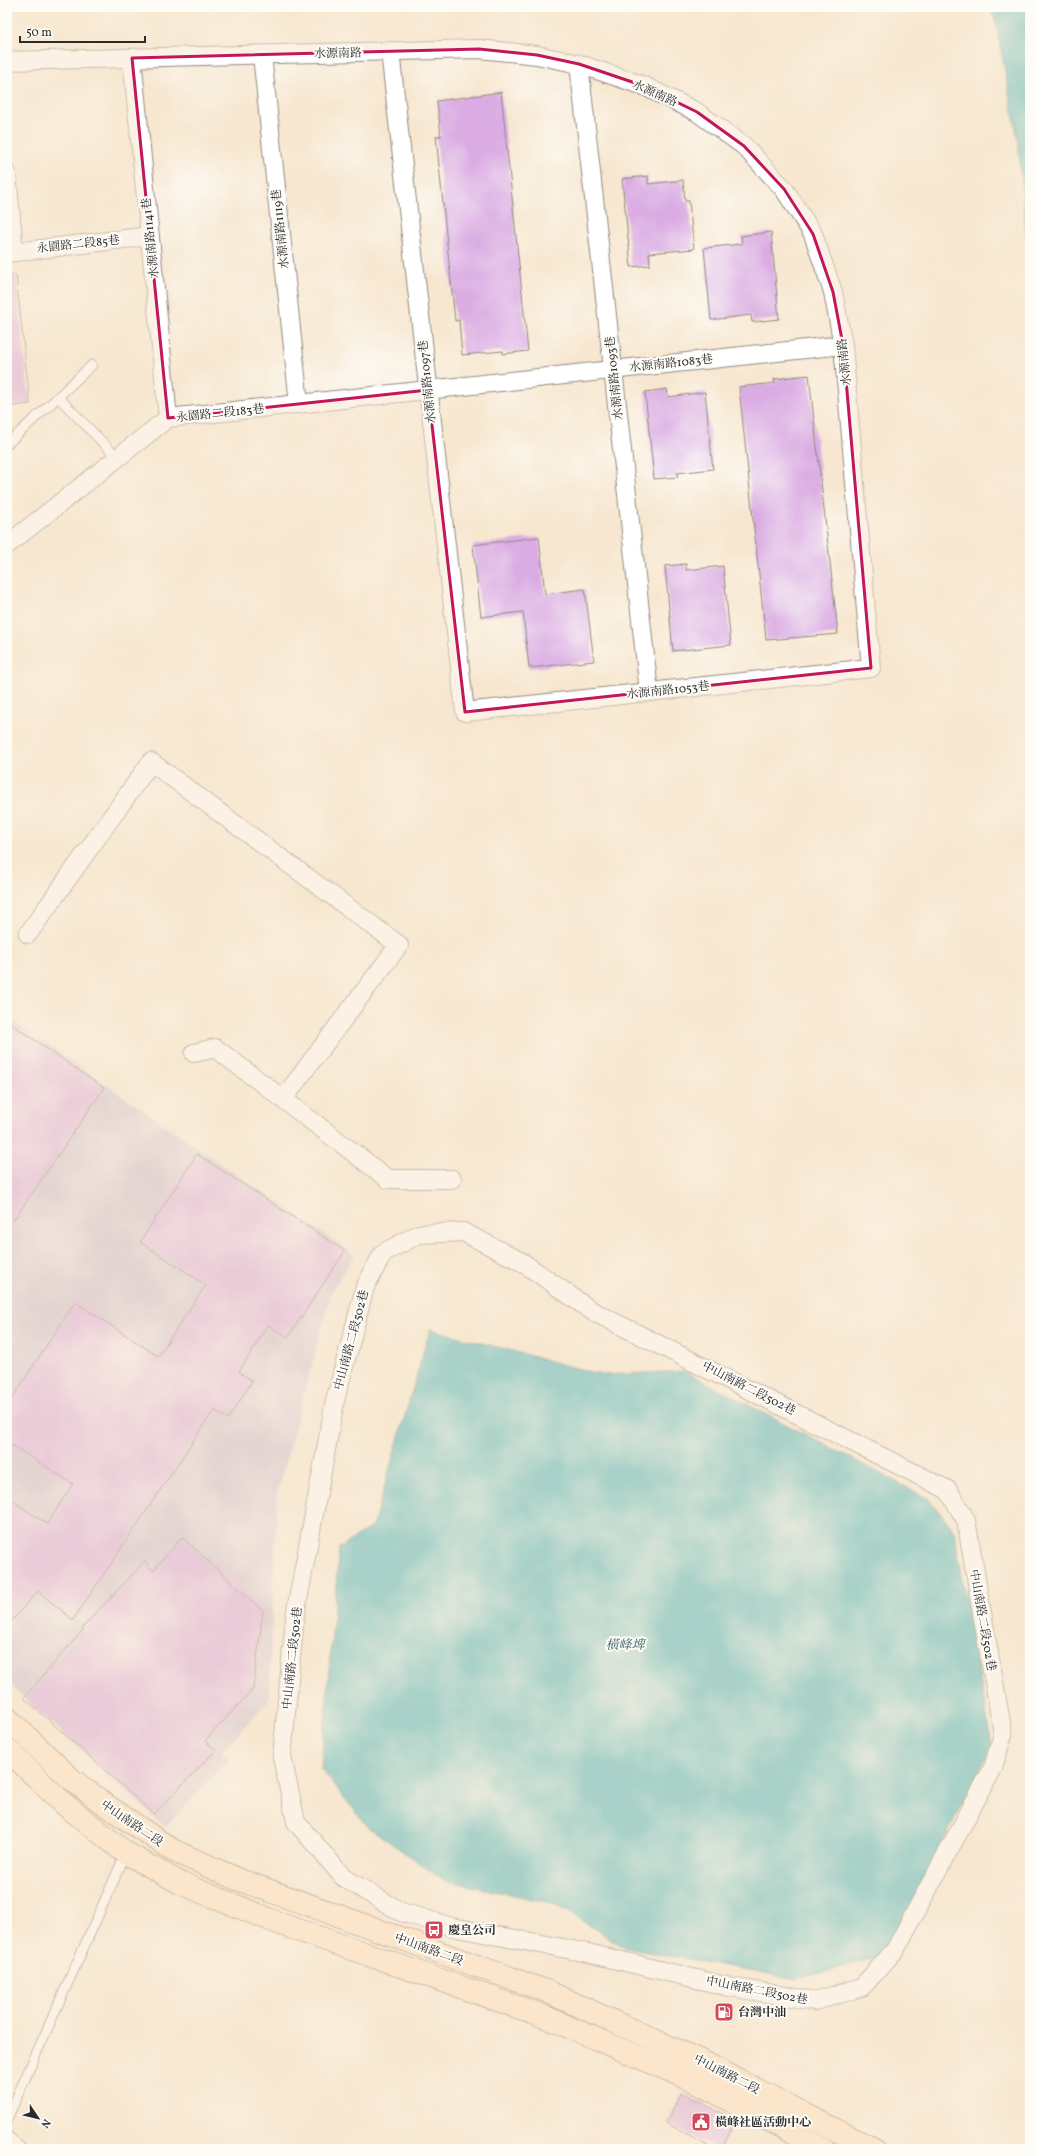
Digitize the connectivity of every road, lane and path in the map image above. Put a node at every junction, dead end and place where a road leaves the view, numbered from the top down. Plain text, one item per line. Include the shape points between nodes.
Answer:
1 (390, 51) junction
2 (262, 55) junction
3 (132, 58) junction
4 (7, 61) edge
5 (579, 64) junction
6 (7, 173) edge
7 (150, 236) junction
8 (11, 252) edge
9 (843, 345) junction
10 (92, 365) dead end
11 (613, 370) junction
12 (428, 390) junction
13 (58, 397) junction
14 (299, 404) junction
15 (168, 418) junction
16 (7, 444) edge
17 (117, 457) junction
18 (7, 545) edge
19 (871, 668) joint
20 (649, 692) junction
21 (465, 712) joint
22 (28, 934) dead end
23 (194, 1053) dead end
24 (283, 1100) junction
25 (452, 1179) dead end
26 (7, 1718) edge
27 (7, 1749) edge
28 (126, 1853) junction
29 (452, 1927) joint
30 (7, 2119) edge
31 (7, 2135) edge
32 (22, 2149) edge
33 (824, 2149) edge
34 (873, 2149) edge

1 - 2 street, 水源南路
1 - 5 street, 水源南路 via 479,49 537,55
1 - 12 street, 水源南路1097巷
2 - 3 street, 水源南路
2 - 14 street, 水源南路1119巷
3 - 4 street, 水源南路
3 - 7 street, 水源南路1141巷
5 - 9 street, 水源南路 via 644,86 697,112 749,151 784,189 813,234 833,292
5 - 11 street, 水源南路1093巷
6 - 8 street
7 - 8 street, 永園路二段85巷
7 - 15 street, 水源南路1141巷
9 - 11 street, 水源南路1083巷
9 - 19 street, 水源南路
10 - 13 lane
11 - 12 street, 水源南路1083巷
11 - 20 street, 水源南路1093巷
12 - 14 street, 永園路二段183巷
12 - 21 street, 水源南路1097巷
13 - 16 lane
13 - 17 lane
14 - 15 street, 永園路二段183巷
15 - 17 street, 永園路二段183巷
17 - 18 street, 永園路二段183巷
19 - 20 street, 水源南路1053巷
20 - 21 street, 水源南路1053巷
22 - 24 street via 151,762 399,945
23 - 24 street via 214,1048
24 - 25 street via 388,1179
26 - 34 main road, 中山南路二段 via 70,1778 172,1850 273,1893 546,1991 698,2059
27 - 28 main road, 中山南路二段 via 64,1804
28 - 30 lane
28 - 33 main road, 中山南路二段 via 180,1883 278,1923 543,2016 694,2081
29 - 29 street, 中山南路二段502巷 via 588,1953 730,1987 815,2001 862,1987 896,1950 993,1768 1003,1734 966,1520 948,1490 592,1311 522,1262 463,1232 419,1234 383,1253 365,1287 335,1401 294,1616 282,1757 296,1822 344,1878 401,1912
31 - 32 lane

